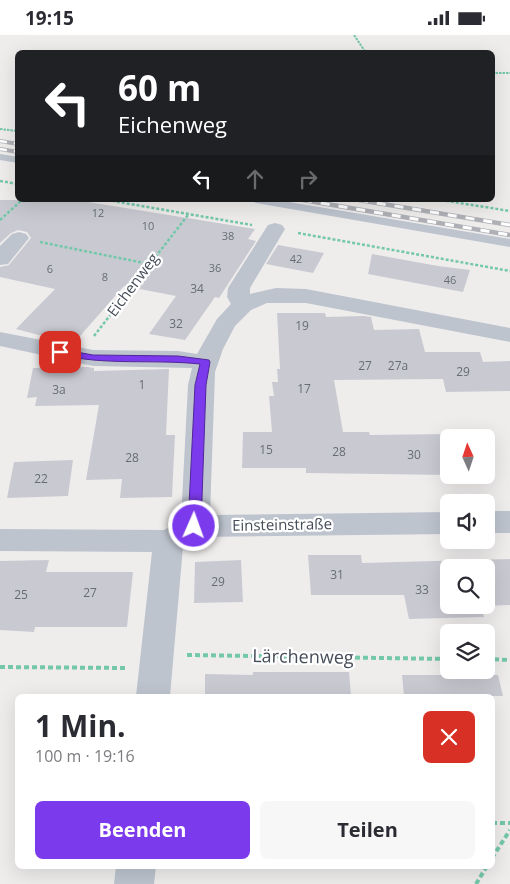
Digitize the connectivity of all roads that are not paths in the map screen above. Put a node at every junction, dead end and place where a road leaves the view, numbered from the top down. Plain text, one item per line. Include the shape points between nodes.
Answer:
1 (0, 157) edge
2 (15, 160) edge
3 (268, 202) edge
4 (275, 229) road end
5 (19, 238) road end
6 (510, 243) edge
7 (0, 259) edge
8 (243, 304) junction
9 (510, 335) edge
10 (0, 339) edge
11 (205, 362) junction
12 (495, 522) edge
13 (510, 522) edge
14 (440, 523) edge
15 (181, 533) junction
16 (0, 540) edge
17 (155, 673) edge
18 (136, 869) edge
19 (134, 884) edge

1 - 2 lane
3 - 6 lane
4 - 8 street via 239,289 238,297
5 - 7 street
8 - 9 street via 272,296 306,296
8 - 11 street via 226,320
10 - 11 street via 78,356
11 - 15 street
12 - 13 street
14 - 15 street, Einsteinstraße
15 - 16 street, Einsteinstraße
15 - 17 street
18 - 19 street

